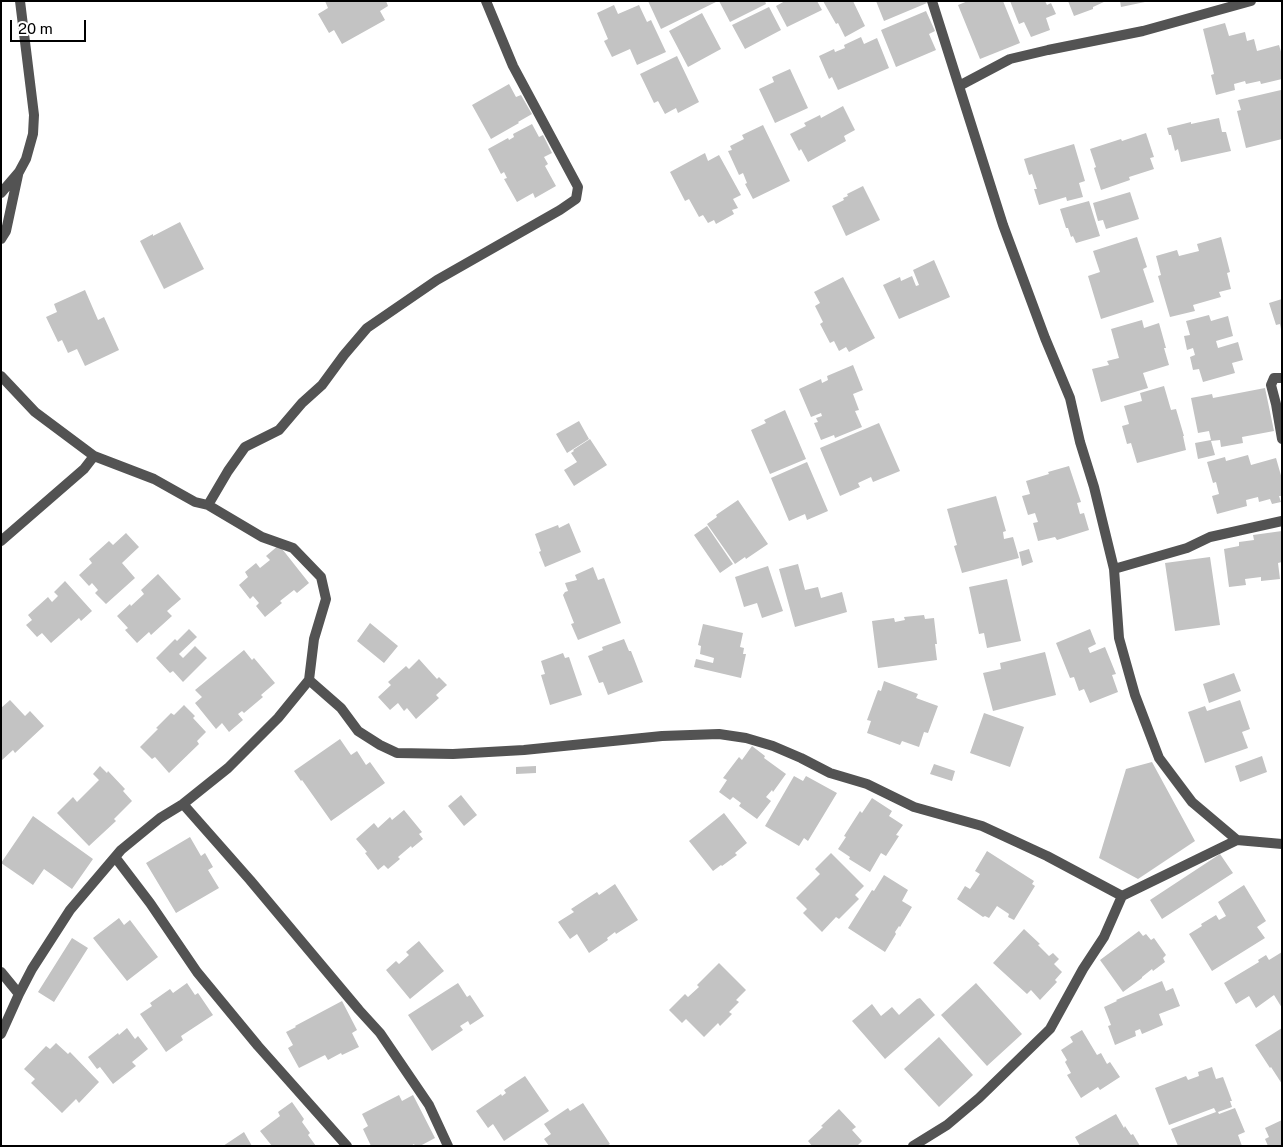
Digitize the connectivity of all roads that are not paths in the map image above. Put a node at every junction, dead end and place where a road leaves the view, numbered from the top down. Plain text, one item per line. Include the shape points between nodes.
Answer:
1 (20, 1) edge
2 (486, 1) edge
3 (932, 1) edge
4 (1251, 1) edge
5 (1212, 6) edge
6 (959, 86) junction
7 (19, 172) junction
8 (1, 193) edge
9 (1, 239) edge
10 (1, 376) edge
11 (1282, 378) edge
12 (1282, 439) edge
13 (94, 456) junction
14 (208, 505) junction
15 (1282, 521) edge
16 (1, 541) edge
17 (1114, 569) junction
18 (309, 680) junction
19 (184, 804) junction
20 (1237, 840) junction
21 (1282, 844) edge
22 (115, 857) junction
23 (1122, 896) junction
24 (1, 972) edge
25 (19, 994) junction
26 (1, 1034) edge
27 (347, 1146) edge
28 (448, 1146) edge
29 (913, 1146) edge

1 - 7 street via 34,115 33,134
2 - 14 street via 513,66 578,186 576,199 437,280 367,328 322,385 278,430 246,447
3 - 6 street
4 - 5 street
5 - 6 street via 1143,31 1010,59
6 - 17 street via 1003,225 1070,398
7 - 8 street
7 - 9 street
10 - 13 street via 35,412
11 - 12 street via 1274,378 1271,385
13 - 14 street via 154,479 195,502
13 - 16 street via 84,469
14 - 18 street via 262,538 293,548 321,577 326,600 314,639
15 - 17 street via 1210,537 1187,548
17 - 20 street via 1119,638 1135,695 1159,758 1192,802
18 - 19 street via 278,718 228,768
18 - 23 street via 341,708 358,731 397,753 524,750 662,736 719,734 746,738 773,746 830,773 867,784 914,807 982,826 1048,856
19 - 22 street via 160,818
19 - 28 street via 380,1033 429,1105
20 - 21 street
20 - 23 street
22 - 25 street via 70,910
22 - 27 street via 197,972
23 - 29 street via 1104,937 1050,1029 979,1098 947,1125
24 - 25 street
25 - 26 street

